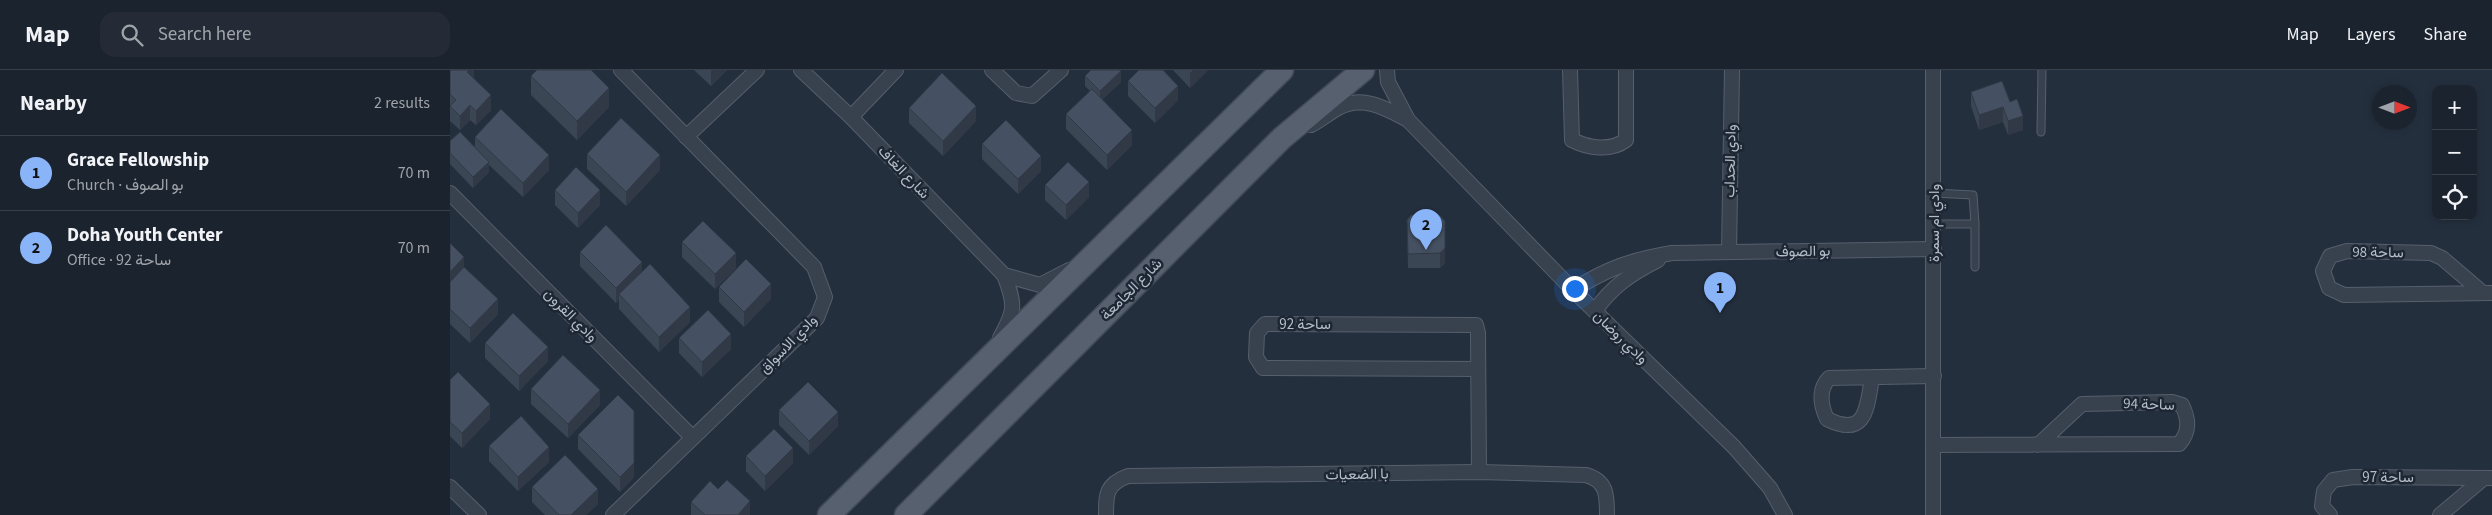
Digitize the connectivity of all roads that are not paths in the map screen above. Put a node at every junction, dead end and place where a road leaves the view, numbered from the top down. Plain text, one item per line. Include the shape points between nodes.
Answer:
1 (621, 70) edge
2 (757, 70) edge
3 (802, 70) edge
4 (896, 70) edge
5 (992, 70) edge
6 (1061, 70) edge
7 (1282, 70) edge
8 (1363, 70) edge
9 (1387, 70) edge
10 (1570, 70) edge
11 (1626, 70) edge
12 (1732, 70) edge
13 (1933, 70) edge
14 (2042, 70) edge
15 (851, 117) junction
16 (1408, 120) junction
17 (2041, 132) dead end
18 (686, 137) junction
19 (1282, 138) junction
20 (450, 193) edge
21 (1934, 193) junction
22 (1934, 224) junction
23 (1975, 224) junction
24 (1106, 244) junction
25 (1934, 249) junction
26 (1729, 252) junction
27 (1672, 253) junction
28 (1975, 267) dead end
29 (1004, 275) junction
30 (1573, 290) junction
31 (2488, 293) edge
32 (1595, 311) junction
33 (988, 360) junction
34 (1478, 369) junction
35 (1934, 376) junction
36 (1872, 378) dead end
37 (692, 437) junction
38 (1934, 445) junction
39 (2038, 445) junction
40 (1479, 472) junction
41 (2488, 478) edge
42 (450, 487) edge
43 (479, 515) edge
44 (613, 515) edge
45 (829, 515) edge
46 (906, 515) edge
47 (1106, 515) edge
48 (1607, 515) edge
49 (1785, 515) edge
50 (1933, 515) edge
51 (2330, 515) edge
52 (2440, 515) edge

1 - 18 street, وادي الاسواق
2 - 18 street
3 - 15 street, شارع الغاف
4 - 15 street
5 - 6 street via 1016,93 1032,96
7 - 24 main road
8 - 19 main road, شارع الجامعة
9 - 16 street, وادي روضان via 1388,82
10 - 11 street via 1572,140 1599,148 1626,140
12 - 26 street, وادي الحداب
13 - 21 street, وادي ام سمرة
14 - 17 lane
15 - 29 street, شارع الغاف
16 - 19 street, وادي روضان via 1373,104 1352,103
16 - 30 street, وادي روضان
18 - 37 street, وادي الاسواق via 814,267 825,297 817,318
19 - 46 main road, شارع الجامعة
20 - 37 street, وادي القرون
21 - 22 street, وادي ام سمرة
21 - 23 lane via 1973,195
22 - 23 lane
22 - 25 street, وادي ام سمرة
23 - 28 lane
24 - 29 street via 1062,275 1040,285
24 - 33 main road
25 - 26 street, بو الصوف
25 - 35 street, وادي ام سمرة
26 - 27 street, بو الصوف
27 - 30 street, بو الصوف via 1635,259
27 - 32 street, بو الصوف via 1633,273 1607,294
29 - 33 street, شارع الغاف via 1014,299 1012,316
30 - 32 street, وادي روضان
31 - 31 street, ساحة 98 via 2431,253 2346,251 2330,256 2323,271 2329,288 2344,295
32 - 49 street, وادي روضان via 1734,447 1770,488
33 - 45 main road
34 - 34 street, ساحة 92 via 1478,333 1476,325 1468,323 1265,324 1257,333 1256,357 1263,368
34 - 40 street, ساحة 92
35 - 36 street
35 - 38 street, وادي ام سمرة
37 - 44 street, وادي الاسواق
38 - 39 street, ساحة 94
38 - 50 street, وادي ام سمرة
39 - 39 street, ساحة 94 via 2082,404 2172,402 2182,405 2187,415 2187,432 2178,444
40 - 47 street, با الضعيات via 1128,476 1110,487
40 - 48 street, با الضعيات via 1596,478 1603,484 1607,495
41 - 51 street, ساحة 97 via 2353,477 2333,480 2324,491 2322,506
41 - 52 street, ساحة 97
42 - 43 street

